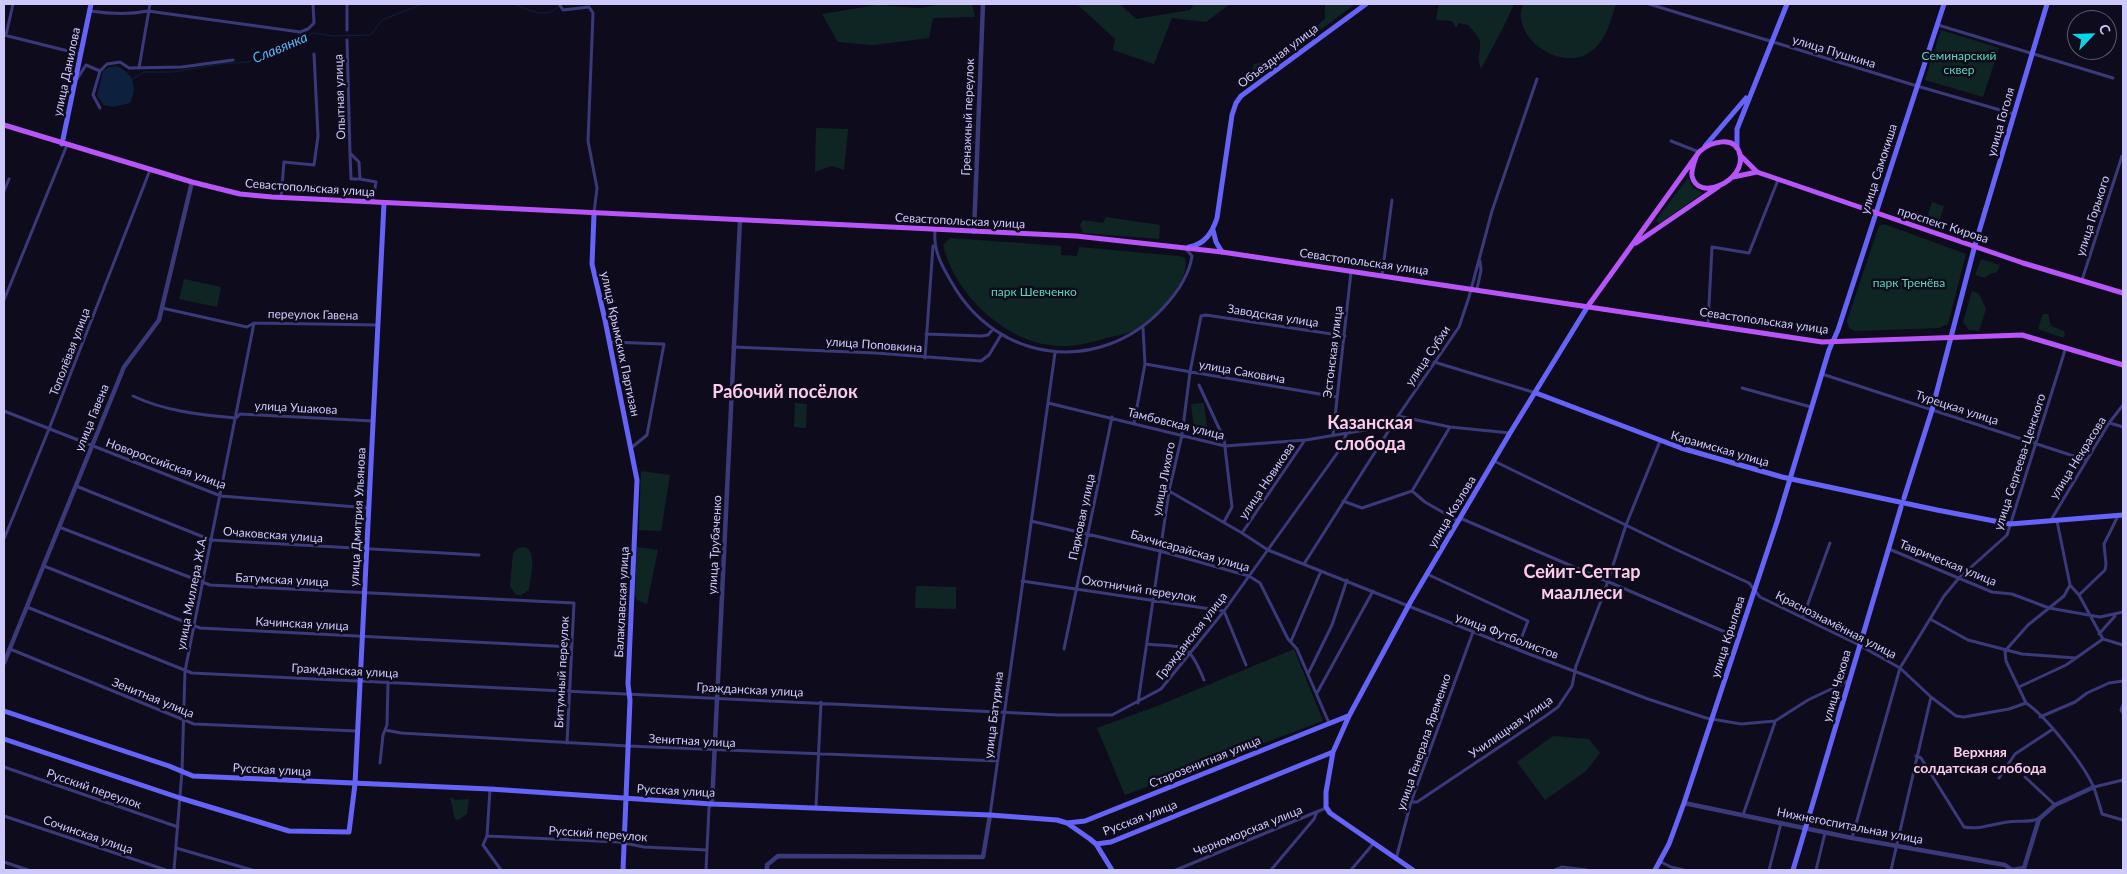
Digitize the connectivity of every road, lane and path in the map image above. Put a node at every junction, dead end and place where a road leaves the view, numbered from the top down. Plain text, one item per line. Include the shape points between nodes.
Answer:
1 (13, 4) edge
2 (91, 4) edge
3 (150, 4) edge
4 (313, 4) edge
5 (347, 4) edge
6 (559, 4) edge
7 (983, 4) edge
8 (1366, 4) edge
9 (1649, 4) edge
10 (1786, 4) edge
11 (1944, 4) edge
12 (2047, 4) edge
13 (90, 11) junction
14 (148, 11) junction
15 (1938, 25) junction
16 (347, 30) dead end
17 (5, 35) edge
18 (347, 40) dead end
19 (1772, 42) junction
20 (80, 54) junction
21 (314, 54) dead end
22 (2032, 54) junction
23 (234, 60) dead end
24 (138, 68) junction
25 (100, 71) junction
26 (2113, 78) dead end
27 (1537, 79) dead end
28 (75, 81) junction
29 (1918, 86) junction
30 (1750, 94) junction
31 (100, 108) dead end
32 (2014, 114) junction
33 (4, 126) edge
34 (1671, 141) dead end
35 (64, 145) junction
36 (1705, 146) junction
37 (1737, 148) junction
38 (350, 153) junction
39 (1697, 154) junction
40 (1741, 156) junction
41 (2122, 156) dead end
42 (150, 170) junction
43 (1757, 172) junction
44 (1732, 177) junction
45 (9, 179) dead end
46 (360, 179) junction
47 (1778, 180) junction
48 (192, 182) junction
49 (1719, 186) junction
50 (4, 191) edge
51 (281, 198) junction
52 (1392, 200) dead end
53 (372, 203) junction
54 (384, 203) junction
55 (1875, 213) junction
56 (594, 214) junction
57 (740, 220) junction
58 (1650, 220) junction
59 (1660, 228) junction
60 (934, 230) junction
61 (1213, 230) junction
62 (974, 232) junction
63 (934, 243) junction
64 (1634, 245) junction
65 (1975, 245) junction
66 (1185, 248) junction
67 (1222, 252) junction
68 (1479, 260) junction
69 (1351, 271) junction
70 (1382, 275) junction
71 (2082, 280) junction
72 (1474, 288) junction
73 (2123, 293) edge
74 (4, 300) edge
75 (1588, 306) junction
76 (162, 308) junction
77 (1200, 318) joint
78 (254, 323) junction
79 (1708, 324) junction
80 (378, 325) junction
81 (1143, 328) junction
82 (993, 329) junction
83 (926, 334) junction
84 (1001, 335) junction
85 (1345, 336) junction
86 (1952, 336) junction
87 (1834, 341) junction
88 (610, 342) junction
89 (733, 347) junction
90 (2066, 347) junction
91 (1055, 353) junction
92 (925, 358) junction
93 (1434, 362) junction
94 (1145, 364) junction
95 (2123, 365) edge
96 (1190, 372) junction
97 (1822, 374) junction
98 (1199, 385) dead end
99 (1742, 388) dead end
100 (1536, 393) junction
101 (133, 396) dead end
102 (1337, 397) junction
103 (1048, 403) junction
104 (2123, 405) edge
105 (1811, 407) junction
106 (1932, 410) junction
107 (4, 412) edge
108 (1398, 416) junction
109 (1112, 417) junction
110 (236, 418) junction
111 (373, 421) junction
112 (1134, 423) junction
113 (2109, 423) junction
114 (1391, 427) junction
115 (1450, 427) junction
116 (2123, 427) edge
117 (49, 429) junction
118 (1347, 433) junction
119 (1510, 433) junction
120 (1182, 435) junction
121 (1333, 435) junction
122 (1306, 440) junction
123 (1660, 441) junction
124 (2036, 442) junction
125 (91, 445) junction
126 (1225, 446) junction
127 (631, 448) junction
128 (1494, 460) junction
129 (2086, 460) junction
130 (1790, 478) junction
131 (75, 486) junction
132 (1169, 491) junction
133 (1412, 491) junction
134 (221, 496) junction
135 (1904, 498) dead end
136 (1343, 501) junction
137 (1901, 507) dead end
138 (369, 508) junction
139 (2121, 515) edge
140 (1459, 519) junction
141 (2057, 520) junction
142 (1031, 521) junction
143 (2050, 521) junction
144 (1224, 522) junction
145 (2010, 524) junction
146 (1626, 525) junction
147 (59, 526) junction
148 (1087, 533) junction
149 (1242, 533) junction
150 (4, 539) edge
151 (211, 540) junction
152 (1830, 543) dead end
153 (1889, 549) junction
154 (367, 550) junction
155 (1268, 550) junction
156 (1160, 551) junction
157 (479, 555) dead end
158 (1304, 564) junction
159 (43, 566) junction
160 (1321, 571) junction
161 (1427, 574) junction
162 (1249, 576) junction
163 (1959, 578) junction
164 (1347, 580) junction
165 (1022, 581) junction
166 (1608, 581) junction
167 (204, 583) junction
168 (2070, 585) junction
169 (1076, 588) junction
170 (1754, 590) junction
171 (1373, 591) junction
172 (364, 593) junction
173 (2079, 595) junction
174 (1153, 600) junction
175 (574, 603) joint
176 (1408, 606) junction
177 (26, 607) junction
178 (2049, 608) junction
179 (1224, 611) junction
180 (2123, 612) edge
181 (2090, 615) junction
182 (2116, 615) junction
183 (1803, 617) junction
184 (1930, 619) junction
185 (195, 626) junction
186 (1473, 632) junction
187 (2099, 634) junction
188 (362, 636) junction
189 (1739, 638) junction
190 (2103, 639) junction
191 (1291, 642) junction
192 (1147, 644) junction
193 (1859, 645) junction
194 (2123, 645) edge
195 (572, 647) junction
196 (10, 648) junction
197 (2006, 648) junction
198 (1064, 650) dead end
199 (1517, 650) junction
200 (1191, 652) junction
201 (2076, 658) junction
202 (4, 663) edge
203 (1246, 665) dead end
204 (1900, 668) junction
205 (185, 671) junction
206 (1309, 672) junction
207 (1575, 672) junction
208 (1204, 680) dead end
209 (360, 681) junction
210 (1849, 681) junction
211 (2123, 681) edge
212 (388, 682) junction
213 (2019, 687) junction
214 (571, 690) junction
215 (629, 693) junction
216 (1317, 694) junction
217 (718, 697) junction
218 (1931, 698) junction
219 (822, 702) junction
220 (1138, 703) junction
221 (2026, 703) junction
222 (2123, 705) edge
223 (4, 711) edge
224 (1004, 712) junction
225 (2123, 713) edge
226 (1349, 716) junction
227 (2040, 717) junction
228 (1712, 719) junction
229 (184, 720) junction
230 (1775, 722) junction
231 (1330, 724) junction
232 (2053, 729) junction
233 (386, 730) junction
234 (357, 731) junction
235 (1339, 737) junction
236 (4, 740) edge
237 (568, 743) junction
238 (628, 746) junction
239 (714, 750) junction
240 (1333, 752) junction
241 (818, 755) junction
242 (1916, 756) junction
243 (998, 761) junction
244 (380, 763) dead end
245 (4, 767) edge
246 (182, 772) junction
247 (2025, 777) dead end
248 (1999, 778) dead end
249 (2123, 780) edge
250 (355, 784) junction
251 (2094, 786) junction
252 (490, 789) junction
253 (180, 798) junction
254 (625, 798) junction
255 (1411, 802) junction
256 (1684, 803) junction
257 (712, 804) junction
258 (2055, 805) junction
259 (816, 807) junction
260 (1326, 807) junction
261 (1317, 812) junction
262 (990, 815) junction
263 (4, 816) edge
264 (1743, 816) junction
265 (2039, 819) junction
266 (2123, 820) edge
267 (1085, 821) junction
268 (1067, 823) junction
269 (1782, 823) junction
270 (178, 827) junction
271 (1806, 828) junction
272 (1082, 832) junction
273 (1824, 833) junction
274 (487, 836) junction
275 (1852, 838) junction
276 (624, 843) junction
277 (1096, 844) junction
278 (1103, 844) junction
279 (1373, 844) junction
280 (1896, 846) junction
281 (176, 848) junction
282 (707, 850) junction
283 (1100, 853) junction
284 (1396, 859) junction
285 (4, 862) edge
286 (1661, 862) junction
287 (1183, 869) edge
288 (28, 870) edge
289 (166, 870) edge
290 (174, 870) edge
291 (252, 870) edge
292 (501, 870) edge
293 (623, 870) edge
294 (706, 870) edge
295 (767, 870) edge
296 (1112, 870) edge
297 (1176, 870) edge
298 (1271, 870) edge
299 (1351, 870) edge
300 (1412, 870) edge
301 (1555, 870) edge
302 (1587, 870) edge
303 (1655, 870) edge
304 (1678, 870) edge
305 (1684, 870) edge
306 (1769, 870) edge
307 (1794, 870) edge
308 (1816, 870) edge
309 (1891, 870) edge
310 (2012, 870) edge

1 - 17 street
2 - 13 main road, улица Данилова
3 - 14 street
4 - 14 street via 314,23 300,32
5 - 16 street
6 - 56 street via 563,10 586,6 594,12 588,141 597,188
7 - 62 street, Гренажный переулок
8 - 61 main road, Объездная улица via 1241,96 1236,103
9 - 19 street, улица Пушкина
10 - 19 main road
11 - 15 main road, улица Самокиша
12 - 22 main road, улица Гоголя
13 - 14 street via 124,15
13 - 20 main road, улица Данилова
14 - 24 street
15 - 22 street
15 - 29 main road, улица Самокиша
17 - 20 street
18 - 38 street, Опытная улица
19 - 29 street, улица Пушкина
19 - 30 main road
20 - 28 main road, улица Данилова
21 - 51 street via 318,136 314,165 284,162
22 - 26 street
22 - 32 main road, улица Гоголя
23 - 24 street via 182,67
24 - 25 street via 129,68 120,62 107,64
25 - 28 street via 86,66
25 - 31 street via 93,95
27 - 68 street via 1492,211
28 - 35 main road, улица Данилова
29 - 32 street, улица Пушкина
29 - 55 main road, улица Самокиша
30 - 36 main road
30 - 37 main road via 1737,129
32 - 65 main road, улица Гоголя
33 - 35 main road, Севастопольская улица
34 - 39 street
35 - 42 main road, Севастопольская улица
35 - 74 street
36 - 37 main road via 1725,141
36 - 39 main road
37 - 40 main road
38 - 46 street, Опытная улица via 359,162
38 - 46 street, Опытная улица via 351,179
39 - 49 main road via 1692,174 1696,184 1708,188
39 - 58 main road, улица Козлова
40 - 43 main road, проспект Кирова
40 - 44 main road
41 - 71 street, улица Горького
42 - 48 main road, Севастопольская улица
42 - 117 street, Тополёвая улица
43 - 44 main road
43 - 47 main road, проспект Кирова
44 - 49 main road
45 - 50 street
46 - 53 street, Опытная улица via 376,182
47 - 55 main road, проспект Кирова
47 - 79 street via 1749,253 1712,247
48 - 51 main road, Севастопольская улица via 240,194
48 - 76 street, улица Гавена
49 - 59 main road, улица Козлова
51 - 53 main road, Севастопольская улица
52 - 70 street
53 - 54 main road, Севастопольская улица
54 - 56 main road, Севастопольская улица
54 - 80 main road, улица Дмитрия Ульянова
55 - 65 main road, проспект Кирова
55 - 87 main road, улица Самокиша
56 - 57 main road, Севастопольская улица
56 - 88 main road, улица Крымских Партизан via 592,264
57 - 60 main road, Севастопольская улица
57 - 89 street, улица Трубаченко
58 - 59 main road
58 - 64 main road, улица Козлова
59 - 64 main road, улица Козлова
60 - 62 main road, Севастопольская улица
60 - 63 street
61 - 66 main road via 1202,243
61 - 67 main road
62 - 66 main road, Севастопольская улица via 1076,236
63 - 82 street via 960,296
63 - 83 street
64 - 75 main road, улица Козлова
65 - 71 main road, проспект Кирова
65 - 86 main road
66 - 67 main road, Севастопольская улица
66 - 81 street via 1192,256 1186,277 1171,300
67 - 69 main road, Севастопольская улица
68 - 72 street via 1481,270
68 - 72 street, улица Субхи
69 - 70 main road, Севастопольская улица
69 - 85 street, Эстонская улица
70 - 72 main road, Севастопольская улица
71 - 73 main road, проспект Кирова
72 - 75 main road, Севастопольская улица
72 - 93 street, улица Субхи via 1459,327
75 - 79 main road, Севастопольская улица
75 - 100 main road, улица Козлова
76 - 78 street, переулок Гавена via 247,327
76 - 125 street, улица Гавена via 159,320 124,367
77 - 85 street, Заводская улица via 1206,315
77 - 96 street, улица Лихого
78 - 80 street, переулок Гавена
78 - 110 street, улица Миллера Ж.А.
79 - 87 main road, Севастопольская улица
80 - 111 main road, улица Дмитрия Ульянова
81 - 91 street via 1098,347
81 - 94 street
82 - 83 street via 982,336
82 - 84 street
83 - 92 street
84 - 91 street via 1019,344
84 - 92 street, улица Поповкина via 989,355 981,361
85 - 102 street, Эстонская улица
86 - 87 main road, Севастопольская улица
86 - 90 main road, Севастопольская улица via 2011,334
86 - 106 main road
87 - 97 main road, улица Крылова
88 - 127 main road, улица Крымских Партизан
88 - 127 street via 664,344 648,435
89 - 92 street, улица Поповкина
89 - 217 street, улица Трубаченко
90 - 95 main road, Севастопольская улица
90 - 124 street, улица Сергеева-Ценского
91 - 103 street, улица Батурина
93 - 100 street, Караимская улица
93 - 108 street, улица Субхи
94 - 96 street, улица Саковича
94 - 112 street
96 - 102 street, улица Саковича
96 - 120 street, улица Лихого
97 - 105 main road, улица Крылова
97 - 106 street, Турецкая улица
98 - 126 street
99 - 105 street
100 - 119 main road, улица Козлова
100 - 123 main road, Караимская улица
101 - 110 street, улица Ушакова via 147,403
102 - 121 street, Эстонская улица
103 - 109 street, Тамбовская улица
103 - 142 street, улица Батурина
104 - 113 street, улица Некрасова
105 - 130 main road, улица Крылова
106 - 124 street, Турецкая улица
106 - 135 main road
107 - 117 street, Новороссийская улица
108 - 114 street, улица Субхи
108 - 115 street
109 - 112 street, Тамбовская улица
109 - 148 street, Парковая улица
110 - 111 street, улица Ушакова via 240,414
110 - 134 street, улица Миллера Ж.А.
111 - 138 main road, улица Дмитрия Ульянова
112 - 120 street, Тамбовская улица
113 - 116 street
113 - 129 street, улица Некрасова
114 - 118 street, Тамбовская улица
114 - 136 street, улица Субхи
115 - 119 street
115 - 133 street
117 - 125 street, Новороссийская улица
117 - 150 street, Тополёвая улица
118 - 121 street, Тамбовская улица
118 - 155 street, Гражданская улица via 1338,452
119 - 128 main road, улица Козлова
120 - 126 street, Тамбовская улица
120 - 132 street, улица Лихого
121 - 122 street, Тамбовская улица
122 - 126 street, Тамбовская улица
122 - 149 street, улица Новикова
123 - 130 main road, Караимская улица
123 - 146 street, Училищная улица
124 - 129 street, Турецкая улица
124 - 145 street, улица Сергеева-Ценского
125 - 131 street, улица Гавена
125 - 134 street, Новороссийская улица
126 - 144 street via 1232,507
127 - 215 main road, Балаклавская улица via 637,480
128 - 140 main road, улица Козлова
128 - 146 street, Краснознамённая улица
129 - 143 street, улица Некрасова
130 - 145 main road, Караимская улица
130 - 170 main road, улица Крылова
131 - 147 street, улица Гавена
131 - 151 street, Очаковская улица
132 - 144 street, улица Футболистов
132 - 156 street, улица Лихого
133 - 136 street via 1362,508
133 - 140 street via 1425,502
134 - 138 street, Новороссийская улица
134 - 151 street, улица Миллера Ж.А.
136 - 158 street, улица Субхи
137 - 153 main road, улица Чехова
138 - 154 main road, улица Дмитрия Ульянова
139 - 141 main road, Караимская улица
139 - 173 street via 2104,544 2105,570
140 - 161 main road, улица Козлова
140 - 166 street
141 - 143 main road, Караимская улица
141 - 168 street, улица Некрасова
142 - 148 street, Бахчисарайская улица
142 - 165 street, улица Батурина
143 - 145 main road, Караимская улица
144 - 149 street, улица Футболистов
145 - 163 street, улица Сергеева-Ценского via 2007,535
146 - 166 street, Училищная улица
146 - 170 street, Краснознамённая улица via 1749,583
147 - 159 street, улица Гавена
147 - 167 street, Батумская улица
148 - 156 street, Бахчисарайская улица
148 - 169 street, Парковая улица
149 - 155 street, улица Футболистов
151 - 154 street, Очаковская улица
151 - 167 street, улица Миллера Ж.А.
152 - 183 street
153 - 163 street, Таврическая улица
153 - 193 main road, улица Чехова
154 - 157 street, Очаковская улица
154 - 172 main road, улица Дмитрия Ульянова
155 - 158 street, улица Футболистов
155 - 162 street, Гражданская улица
156 - 162 street, Бахчисарайская улица
156 - 174 street, улица Лихого
158 - 160 street, улица Футболистов
159 - 177 street, улица Гавена
159 - 185 street, Качинская улица
160 - 164 street, улица Футболистов
160 - 191 street
161 - 176 main road, улица Козлова
161 - 199 street via 1528,621
162 - 179 street, Гражданская улица
162 - 191 street, Бахчисарайская улица via 1260,583
163 - 178 street, Таврическая улица via 1992,592 2012,594
163 - 184 street, улица Сергеева-Ценского
164 - 171 street, улица Футболистов
164 - 206 street via 1332,625
165 - 169 street, Охотничий переулок
165 - 224 street, улица Батурина
166 - 189 street
166 - 207 street, Училищная улица
167 - 172 street, Батумская улица
167 - 185 street, улица Миллера Ж.А.
168 - 173 street
168 - 178 street via 2064,596
169 - 174 street, Охотничий переулок
169 - 198 street, Парковая улица
170 - 183 street, Краснознамённая улица
170 - 189 main road, улица Крылова
171 - 176 street, улица Футболистов
171 - 216 street
172 - 175 street, Батумская улица
172 - 188 main road, улица Дмитрия Ульянова
173 - 181 street
174 - 179 street, Охотничий переулок
174 - 192 street, улица Лихого
175 - 195 street, Битумный переулок
176 - 186 street, улица Футболистов
176 - 226 main road, улица Козлова
177 - 196 street, улица Гавена
177 - 205 street, Гражданская улица
178 - 181 street, Таврическая улица
178 - 197 street
179 - 200 street, Гражданская улица
179 - 203 street
180 - 182 street, Таврическая улица
181 - 182 street, Таврическая улица
181 - 187 street
182 - 187 street, Таврическая улица
183 - 193 street, Краснознамённая улица
184 - 197 street via 1968,640
184 - 204 street, улица Сергеева-Ценского
185 - 188 street, Качинская улица
185 - 205 street, улица Миллера Ж.А.
186 - 199 street, улица Футболистов
186 - 255 street, улица Генерала Яременко
187 - 190 street
188 - 195 street, Качинская улица
188 - 209 main road, улица Дмитрия Ульянова
189 - 228 main road, улица Крылова
190 - 194 street
190 - 201 street
191 - 206 street, Бахчисарайская улица
192 - 200 street via 1182,647
192 - 220 street, улица Лихого
193 - 204 street, Краснознамённая улица
193 - 210 main road, улица Чехова
195 - 214 street, Битумный переулок
196 - 202 street, улица Гавена
196 - 229 street, Зенитная улица
197 - 201 street via 2022,654
197 - 213 street via 2004,656
199 - 207 street, улица Футболистов
200 - 208 street
200 - 220 street, Гражданская улица via 1161,690
201 - 213 street
204 - 218 street, Краснознамённая улица
204 - 275 street, улица Сергеева-Ценского
205 - 209 street, Гражданская улица
205 - 229 street, улица Миллера Ж.А.
206 - 216 street, Бахчисарайская улица
207 - 228 street, улица Футболистов
207 - 255 street, Училищная улица via 1572,686 1558,707 1424,798
209 - 212 street, Гражданская улица
209 - 234 main road, улица Дмитрия Ульянова
210 - 230 street, улица Футболистов via 1808,700
210 - 271 main road, улица Чехова
211 - 227 street via 2109,683
212 - 214 street, Гражданская улица
212 - 233 street
213 - 221 street
214 - 215 street, Гражданская улица
214 - 237 street, Битумный переулок
215 - 217 street, Гражданская улица
215 - 238 main road, Балаклавская улица
216 - 231 street, Бахчисарайская улица
217 - 219 street, Гражданская улица
217 - 239 street, улица Трубаченко
218 - 221 street, Краснознамённая улица via 1956,716 1964,717
218 - 242 street
219 - 224 street, Гражданская улица
219 - 241 street
220 - 224 street, Гражданская улица via 1112,715
221 - 227 street
222 - 225 street
223 - 246 main road, Русская улица
224 - 243 street, улица Батурина
226 - 231 main road, Старозенитная улица
226 - 235 main road, улица Козлова
227 - 232 street
228 - 230 street, улица Футболистов via 1735,723
228 - 256 main road, улица Крылова
229 - 234 street, Зенитная улица via 194,724
229 - 246 street, улица Миллера Ж.А.
230 - 264 street
231 - 235 main road, Бахчисарайская улица via 1337,729
231 - 267 main road, Старозенитная улица
232 - 248 street via 2015,754
232 - 251 street
233 - 237 street, Зенитная улица
233 - 244 street
234 - 250 main road, улица Дмитрия Ульянова
235 - 240 main road, улица Козлова
236 - 253 main road
237 - 238 street, Зенитная улица
238 - 239 street, Зенитная улица
238 - 254 main road, Балаклавская улица
239 - 241 street, Зенитная улица
239 - 257 street, улица Трубаченко
240 - 260 main road, улица Козлова
240 - 278 main road, Русская улица
241 - 243 street, Зенитная улица
241 - 259 street
242 - 265 street via 1921,758 1964,827
242 - 280 street
243 - 262 street, улица Батурина
245 - 270 street, Русский переулок
246 - 250 main road, Русская улица via 193,776
246 - 253 street, улица Миллера Ж.А.
247 - 258 street
249 - 251 street
250 - 252 main road, Русская улица
250 - 253 main road, улица Дмитрия Ульянова via 348,832 289,831
251 - 258 street
251 - 266 street via 2102,814
252 - 254 main road, Русская улица
252 - 274 street
253 - 270 street, улица Миллера Ж.А.
254 - 257 main road, Русская улица
254 - 276 main road, Балаклавская улица
255 - 284 street, улица Генерала Яременко
256 - 264 street, Нижнегоспитальная улица
256 - 286 main road, улица Крылова
257 - 259 main road, Русская улица
257 - 282 street, улица Трубаченко via 709,808
258 - 265 street
259 - 262 main road, Русская улица
260 - 261 street, Черноморская улица
260 - 279 main road
261 - 287 street, Черноморская улица
261 - 298 street
262 - 268 main road, Русская улица
262 - 295 street, улица Батурина via 983,858 778,856 767,865
263 - 289 street, Сочинская улица
264 - 269 street, Нижнегоспитальная улица
265 - 310 street via 2024,868
267 - 268 main road, Старозенитная улица
267 - 272 main road
268 - 272 main road, Русская улица
269 - 271 street, Нижнегоспитальная улица
269 - 306 street
270 - 281 street, улица Миллера Ж.А.
271 - 273 street, Нижнегоспитальная улица
271 - 307 main road, улица Чехова
272 - 277 main road, Русская улица
273 - 275 street, Нижнегоспитальная улица
273 - 308 street
274 - 276 street, Русский переулок
274 - 292 street via 483,845
275 - 280 street, Нижнегоспитальная улица
276 - 282 street, Русский переулок
276 - 293 main road, Балаклавская улица
277 - 278 main road, Русская улица
277 - 283 main road
278 - 283 main road
279 - 284 main road
279 - 299 street
280 - 309 street
280 - 310 street, Нижнегоспитальная улица via 2006,865
281 - 290 street, улица Миллера Ж.А.
281 - 291 street
282 - 294 street, улица Трубаченко
283 - 296 main road
284 - 300 main road
285 - 288 street
286 - 303 main road, улица Крылова
286 - 304 street
287 - 297 street, Черноморская улица
301 - 302 street via 1562,867
304 - 305 street

